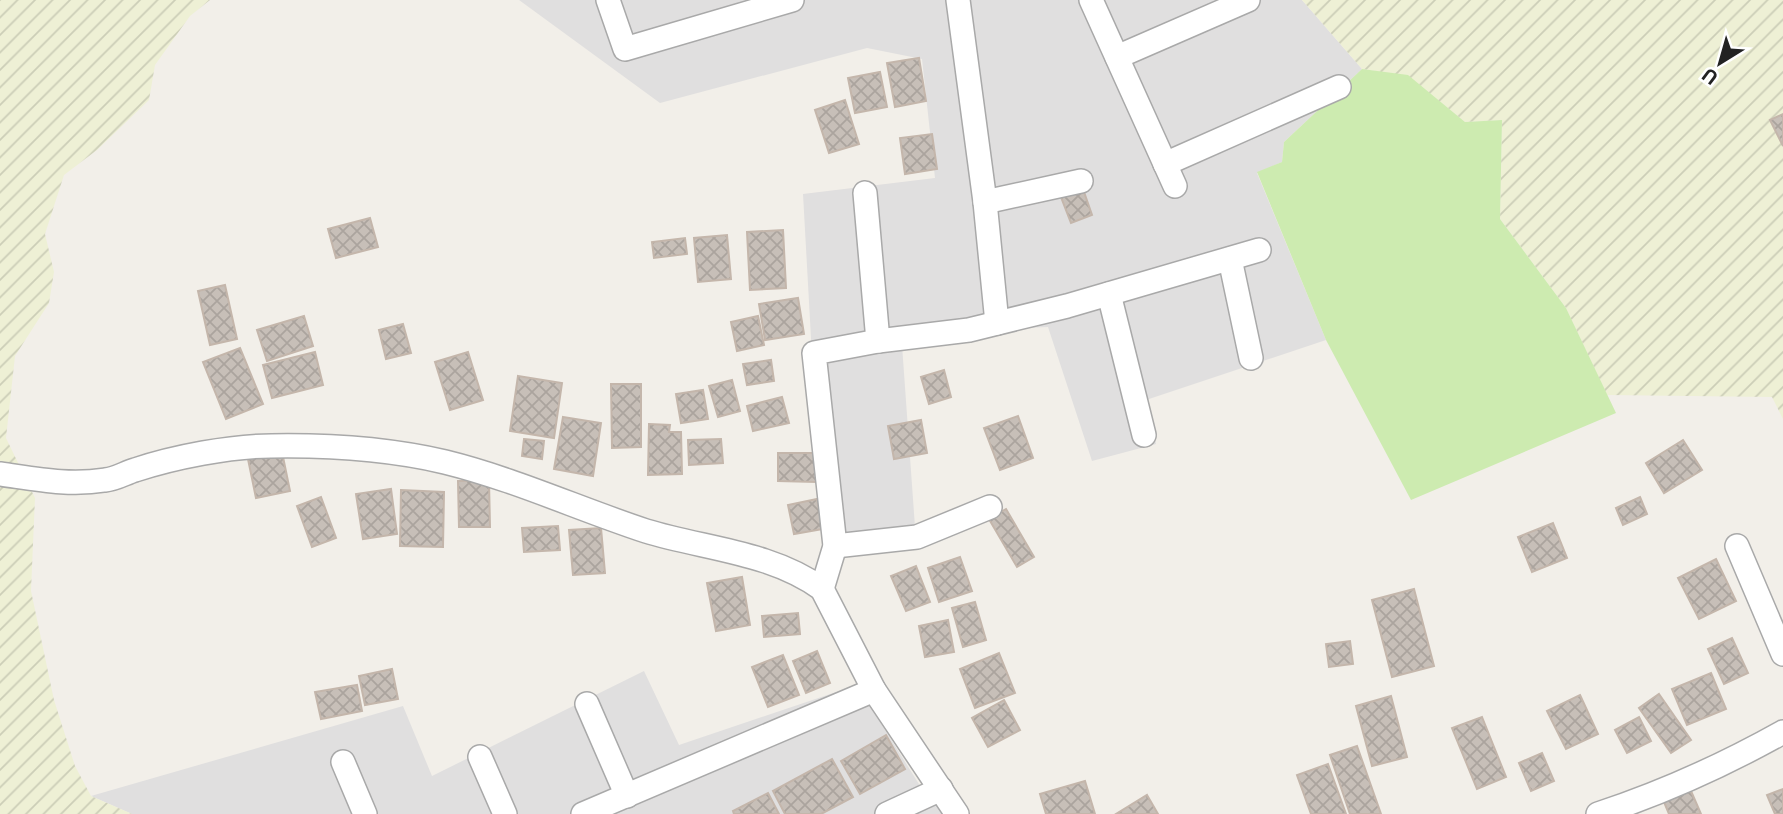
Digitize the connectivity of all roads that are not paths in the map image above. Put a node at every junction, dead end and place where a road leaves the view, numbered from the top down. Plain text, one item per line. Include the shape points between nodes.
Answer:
1 (608, 0) edge
2 (792, 0) edge
3 (958, 0) edge
4 (1091, 0) edge
5 (1248, 0) edge
6 (1117, 57) junction
7 (1339, 87) dead end
8 (1165, 164) junction
9 (1081, 181) dead end
10 (1175, 186) dead end
11 (865, 193) dead end
12 (985, 202) junction
13 (1259, 250) dead end
14 (1230, 258) junction
15 (1109, 294) junction
16 (997, 323) junction
17 (878, 341) junction
18 (1251, 358) dead end
19 (1144, 435) dead end
20 (0, 474) edge
21 (990, 507) dead end
22 (835, 546) junction
23 (1737, 546) dead end
24 (822, 589) junction
25 (1783, 654) edge
26 (874, 691) junction
27 (587, 704) dead end
28 (1783, 732) edge
29 (480, 757) dead end
30 (343, 762) dead end
31 (941, 789) junction
32 (627, 796) junction
33 (365, 814) edge
34 (505, 814) edge
35 (583, 814) edge
36 (887, 814) edge
37 (957, 814) edge
38 (1598, 814) edge

1 - 2 street via 625,50
3 - 12 street
4 - 6 street
5 - 6 street
6 - 8 street
7 - 8 street
8 - 10 street
9 - 12 street
11 - 17 street
12 - 16 street
13 - 14 street
14 - 15 street
14 - 18 street
15 - 16 street
15 - 19 street
16 - 17 street
17 - 22 street via 814,354
20 - 24 street via 77,484 109,480 201,454 269,446 383,451 445,462 647,531 754,557
21 - 22 street via 917,537
22 - 24 street
23 - 25 street
24 - 26 street
26 - 31 street
26 - 32 street
27 - 32 street
28 - 38 street via 1644,799
29 - 34 street
30 - 33 street
31 - 36 street
31 - 37 street
32 - 35 street

